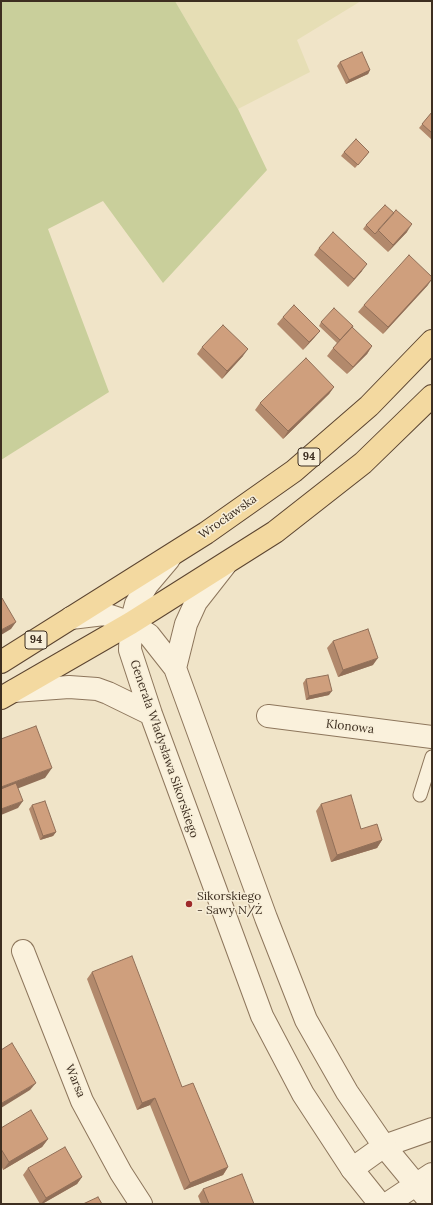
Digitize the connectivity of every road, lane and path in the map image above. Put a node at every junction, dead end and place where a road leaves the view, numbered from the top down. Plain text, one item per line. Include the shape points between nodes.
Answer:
1 (432, 342) edge
2 (432, 396) edge
3 (174, 553) junction
4 (225, 564) junction
5 (71, 618) junction
6 (131, 623) junction
7 (1, 662) edge
8 (175, 668) junction
9 (7, 694) edge
10 (151, 714) junction
11 (268, 716) dead end
12 (432, 737) edge
13 (432, 757) edge
14 (420, 795) dead end
15 (23, 951) dead end
16 (432, 1129) edge
17 (384, 1146) junction
18 (352, 1169) junction
19 (424, 1179) edge
20 (141, 1204) edge
21 (380, 1204) edge
22 (387, 1204) edge
23 (432, 1204) edge

1 - 3 main road, Wrocławska / 94 via 369,406 294,471
2 - 4 main road via 363,462 319,499 275,532
3 - 5 main road, Wrocławska / 94
3 - 6 street, Generała Władysława Sikorskiego via 147,585 136,604
4 - 6 main road
4 - 8 street via 196,602 186,624
5 - 6 street via 104,614
5 - 7 main road, Wrocławska / 94
6 - 8 street via 149,635
6 - 9 main road
6 - 10 street, Generała Władysława Sikorskiego via 130,650
8 - 17 street via 306,1020 347,1092
9 - 10 street via 69,687 97,690
10 - 18 street, Generała Władysława Sikorskiego via 262,1016 303,1094
11 - 12 street, Klonowa
13 - 14 lane
15 - 20 street, Warsa via 82,1101 120,1173
16 - 17 street
17 - 18 street
17 - 19 street
18 - 21 street, Generała Władysława Sikorskiego
19 - 22 street
19 - 23 street

